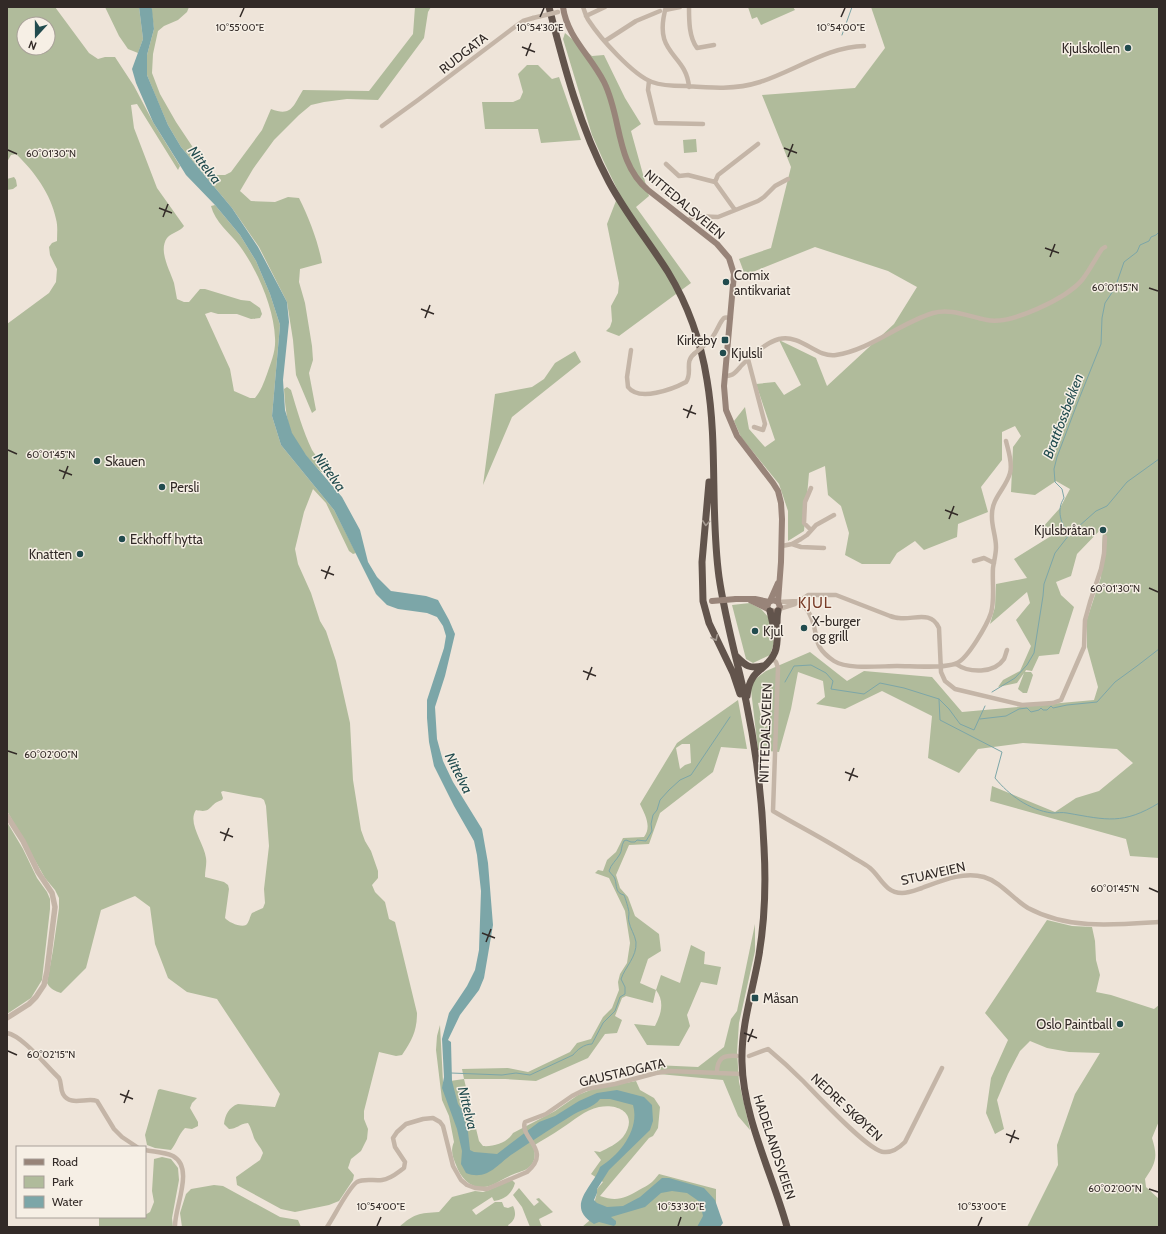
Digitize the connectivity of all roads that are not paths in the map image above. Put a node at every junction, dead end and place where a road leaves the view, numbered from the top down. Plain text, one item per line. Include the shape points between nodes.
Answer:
1 (546, 7) edge
2 (549, 7) edge
3 (583, 7) edge
4 (605, 7) edge
5 (680, 7) edge
6 (689, 7) edge
7 (664, 9) edge
8 (561, 10) edge
9 (586, 16) junction
10 (605, 41) junction
11 (714, 45) dead end
12 (864, 46) dead end
13 (649, 81) junction
14 (689, 87) junction
15 (703, 124) dead end
16 (382, 126) dead end
17 (758, 144) dead end
18 (666, 164) dead end
19 (788, 179) dead end
20 (715, 182) junction
21 (735, 210) junction
22 (688, 221) junction
23 (1105, 247) dead end
24 (730, 318) junction
25 (630, 350) dead end
26 (748, 359) junction
27 (725, 376) junction
28 (754, 427) dead end
29 (1006, 440) dead end
30 (711, 470) junction
31 (811, 488) dead end
32 (713, 489) junction
33 (834, 515) dead end
34 (811, 530) junction
35 (1105, 537) dead end
36 (792, 544) junction
37 (782, 546) junction
38 (824, 548) dead end
39 (974, 560) dead end
40 (994, 563) junction
41 (779, 581) junction
42 (748, 599) junction
43 (703, 601) junction
44 (770, 601) junction
45 (798, 601) junction
46 (778, 602) junction
47 (769, 610) junction
48 (778, 610) junction
49 (777, 635) junction
50 (1007, 650) dead end
51 (735, 654) junction
52 (772, 658) junction
53 (956, 664) junction
54 (764, 666) junction
55 (941, 666) junction
56 (746, 702) junction
57 (750, 720) junction
58 (773, 811) joint
59 (7, 816) edge
60 (1159, 922) edge
61 (7, 1018) edge
62 (7, 1033) edge
63 (737, 1056) dead end
64 (749, 1056) dead end
65 (942, 1068) dead end
66 (717, 1073) junction
67 (742, 1074) junction
68 (136, 1146) edge
69 (146, 1150) edge
70 (175, 1227) edge
71 (327, 1227) edge
72 (787, 1227) edge

1 - 30 highway via 574,106 593,157 618,204 670,282 693,335 706,397
2 - 32 highway via 577,105 596,156 621,202 673,280 696,334 710,397
3 - 9 street
4 - 9 street
5 - 7 street
6 - 11 street via 695,44 698,48
7 - 10 street via 636,21
7 - 14 street via 664,42 686,73
8 - 16 street, RUDGATA, bridge via 523,21
8 - 22 main road, NITTEDALSVEIEN via 572,33 606,86 630,169 644,186
9 - 10 street
10 - 13 street via 632,69
12 - 14 street via 847,48 748,86 725,89
13 - 14 street via 662,85
13 - 15 street via 648,90 656,122
17 - 20 street via 718,176
18 - 20 street via 679,176 688,175
19 - 21 street via 775,186 764,197
20 - 21 street
21 - 22 street via 718,217 694,216
22 - 24 main road, NITTEDALSVEIEN via 722,248 730,261 734,280
23 - 26 street via 1082,280 1067,293 1041,307 1004,320 988,321 950,312 934,313 866,345 835,355 825,354 797,340 784,338 766,345
24 - 25 street, bridge via 723,319 716,334 689,360 689,377 686,382 659,392 633,391 628,386
24 - 27 main road, NITTEDALSVEIEN
26 - 27 street via 731,375
26 - 28 street via 765,424 763,430
27 - 37 main road, NITTEDALSVEIEN via 725,405 731,425 780,496
29 - 40 street via 1011,472 992,508 996,547
30 - 32 highway
30 -> 43 highway via 702,562
31 - 34 street via 805,502 804,523
32 - 51 highway via 719,573
33 - 34 street
34 - 36 street
35 - 55 street via 1101,569 1085,620 1084,647 1061,700 1053,703 1022,704 962,691 945,681
36 - 37 street
36 - 38 street
37 - 41 main road, NITTEDALSVEIEN
39 - 40 street via 984,558
40 - 53 street via 991,613 973,646
41 - 44 main road, NITTEDALSVEIEN
41 - 46 main road, NITTEDALSVEIEN
42 - 43 main road, bridge
42 - 44 main road
42 - 47 main road
43 -> 57 highway via 711,628 733,673
44 - 46 main road
44 - 47 main road via 767,606
45 - 46 street
45 - 48 street
45 - 55 street via 810,613 820,649 836,662 847,666
45 - 55 street via 809,595 836,595 890,616 921,616 933,620 937,623 940,634
46 - 48 main road
47 - 48 main road via 774,613
47 - 49 highway
48 - 49 highway
49 - 52 highway
50 - 53 street via 1000,663 984,670 970,670
51 - 54 highway via 748,666
51 - 56 highway
52 - 54 highway
52 - 58 street, NITTEDALSVEIEN via 778,668
53 - 55 street
54 - 56 highway via 748,684
56 - 57 highway
57 - 67 highway, HADELANDSVEIEN via 761,803 765,896 759,953 743,1034
58 - 60 street, STUAVEIEN via 870,868 887,887 897,893 912,892 946,879 972,875 990,880 1028,908 1069,922 1096,925
59 - 61 street via 52,893 55,907 44,985 29,1004
62 - 68 street via 24,1043 59,1078 65,1097 73,1101 97,1101 114,1129
63 - 66 street via 722,1058
64 - 65 street, NEDRE SKØYEN via 768,1049 851,1128 877,1151 884,1152 898,1148 905,1142
66 - 67 street, GAUSTADGATA
66 - 71 street, GAUSTADGATA via 648,1074 586,1089 572,1096 546,1114 524,1124 524,1129 534,1145 536,1159 527,1172 492,1187 478,1189 466,1185 458,1176 440,1122 428,1118 406,1124 397,1132 393,1141 405,1162 404,1168 384,1180 356,1183
67 - 72 highway, HADELANDSVEIEN via 750,1116
69 - 70 street via 170,1155 182,1167 182,1190

